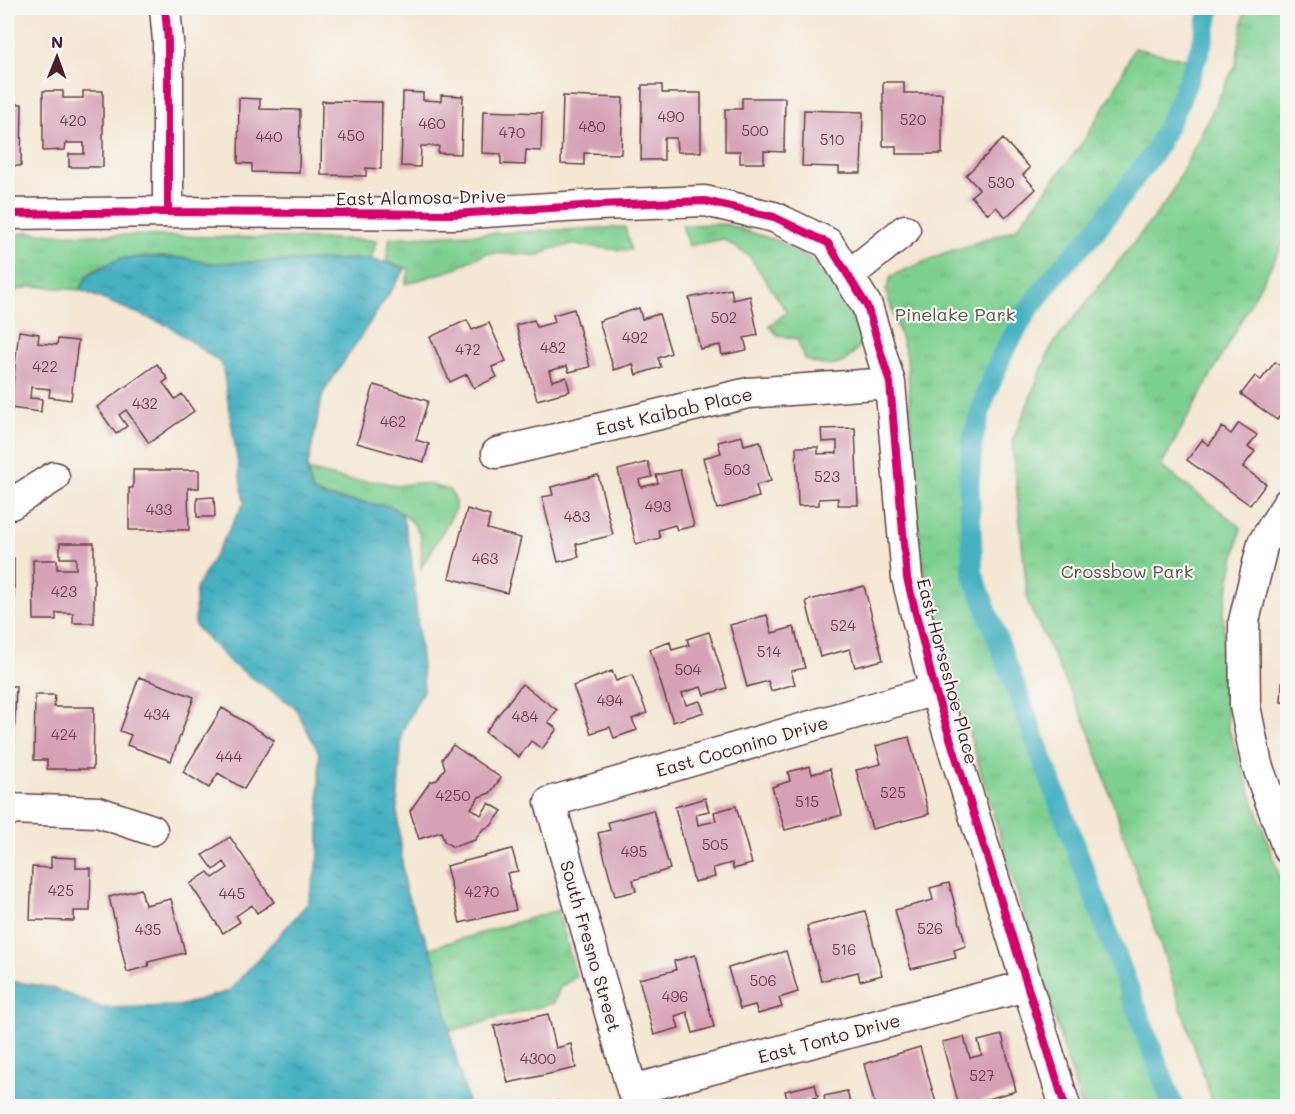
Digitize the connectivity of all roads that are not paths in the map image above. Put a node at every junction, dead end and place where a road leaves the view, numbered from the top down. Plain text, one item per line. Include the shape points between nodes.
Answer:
1 (165, 8) edge
2 (168, 212) junction
3 (8, 214) edge
4 (905, 230) dead end
5 (828, 243) joint
6 (848, 276) junction
7 (890, 383) junction
8 (497, 453) dead end
9 (54, 477) dead end
10 (8, 503) edge
11 (1287, 503) edge
12 (935, 690) junction
13 (1275, 778) edge
14 (550, 802) joint
15 (8, 809) edge
16 (152, 830) dead end
17 (1287, 849) edge
18 (1026, 986) junction
19 (632, 1090) joint
20 (1065, 1107) edge

1 - 2 street
2 - 3 street, East Alamosa Drive
2 - 5 street, East Alamosa Drive via 453,214 705,201 774,218
4 - 6 street
5 - 6 street, East Horseshoe Place
6 - 7 street, East Horseshoe Place via 867,306
7 - 8 street, East Kaibab Place via 748,393
7 - 12 street, East Horseshoe Place via 907,578
9 - 10 street
11 - 13 street via 1263,543 1244,621 1245,706 1257,765
12 - 14 street, East Coconino Drive
12 - 18 street, East Horseshoe Place
13 - 17 street
14 - 19 street, South Fresno Street
15 - 16 street via 98,812
18 - 19 street, East Tonto Drive
18 - 20 street, East Horseshoe Place

